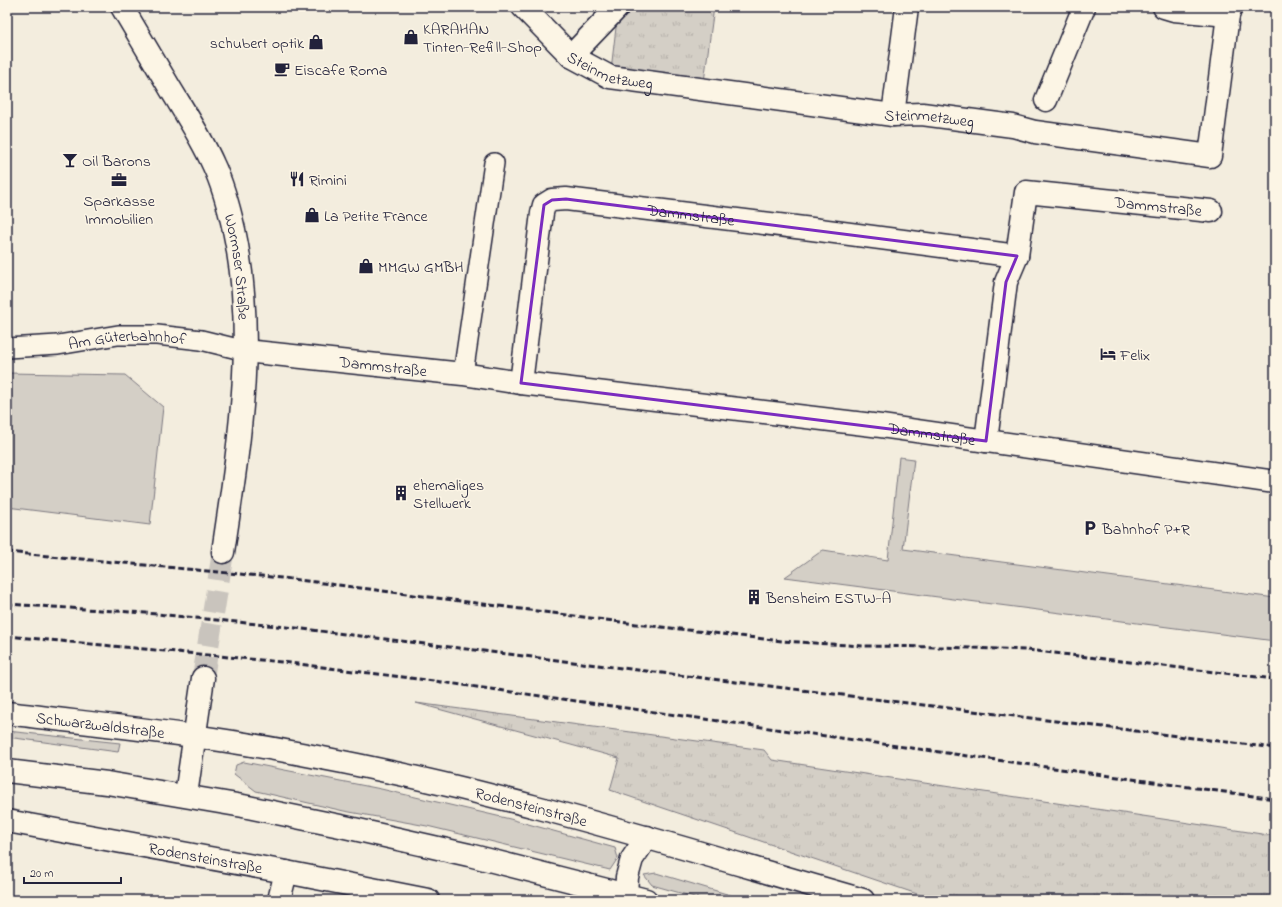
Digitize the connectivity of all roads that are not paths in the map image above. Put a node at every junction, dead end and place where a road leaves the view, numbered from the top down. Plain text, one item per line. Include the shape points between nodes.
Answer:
1 (122, 7) edge
2 (523, 7) edge
3 (618, 7) edge
4 (907, 7) edge
5 (1084, 7) edge
6 (1164, 7) edge
7 (1229, 11) edge
8 (571, 56) junction
9 (1046, 100) dead end
10 (893, 115) junction
11 (494, 163) dead end
12 (1211, 212) dead end
13 (1017, 256) junction
14 (7, 348) edge
15 (246, 351) junction
16 (463, 374) junction
17 (521, 383) junction
18 (986, 441) junction
19 (1275, 482) edge
20 (223, 552) tunnel mouth
21 (203, 678) tunnel mouth
22 (7, 713) edge
23 (193, 736) junction
24 (7, 771) edge
25 (186, 796) junction
26 (7, 821) edge
27 (647, 838) junction
28 (286, 872) junction
29 (636, 897) edge
30 (279, 900) edge
31 (428, 900) edge
32 (863, 900) edge

1 - 15 street, Wormser Straße via 196,130 214,165 229,210 238,249 244,294
2 - 8 street, Steinmetzweg
3 - 8 street
4 - 10 street
5 - 9 street
6 - 7 street via 1174,10
7 - 10 street, Steinmetzweg via 1210,156 922,114
8 - 10 street, Steinmetzweg via 610,77
11 - 16 lane
12 - 13 street, Dammstraße via 1026,192
13 - 17 street, Dammstraße via 566,199 552,200 544,205 542,213
13 - 18 street, Dammstraße via 1006,282
14 - 15 lane, Am Güterbahnhof via 58,345 118,335 157,335 201,340
15 - 16 street, Dammstraße
15 - 20 street, Wormser Straße via 239,449
16 - 17 street, Dammstraße
17 - 18 street, Dammstraße
18 - 19 street, Dammstraße
21 - 23 street
22 - 23 street, Schwarzwaldstraße
23 - 25 street
23 - 27 street, Rodensteinstraße via 292,752 412,778 536,807
24 - 25 street
25 - 29 street via 469,855
26 - 28 street, Rodensteinstraße
27 - 29 street via 632,859 627,877
27 - 32 street, Rodensteinstraße
28 - 30 street
28 - 31 street, Rodensteinstraße

